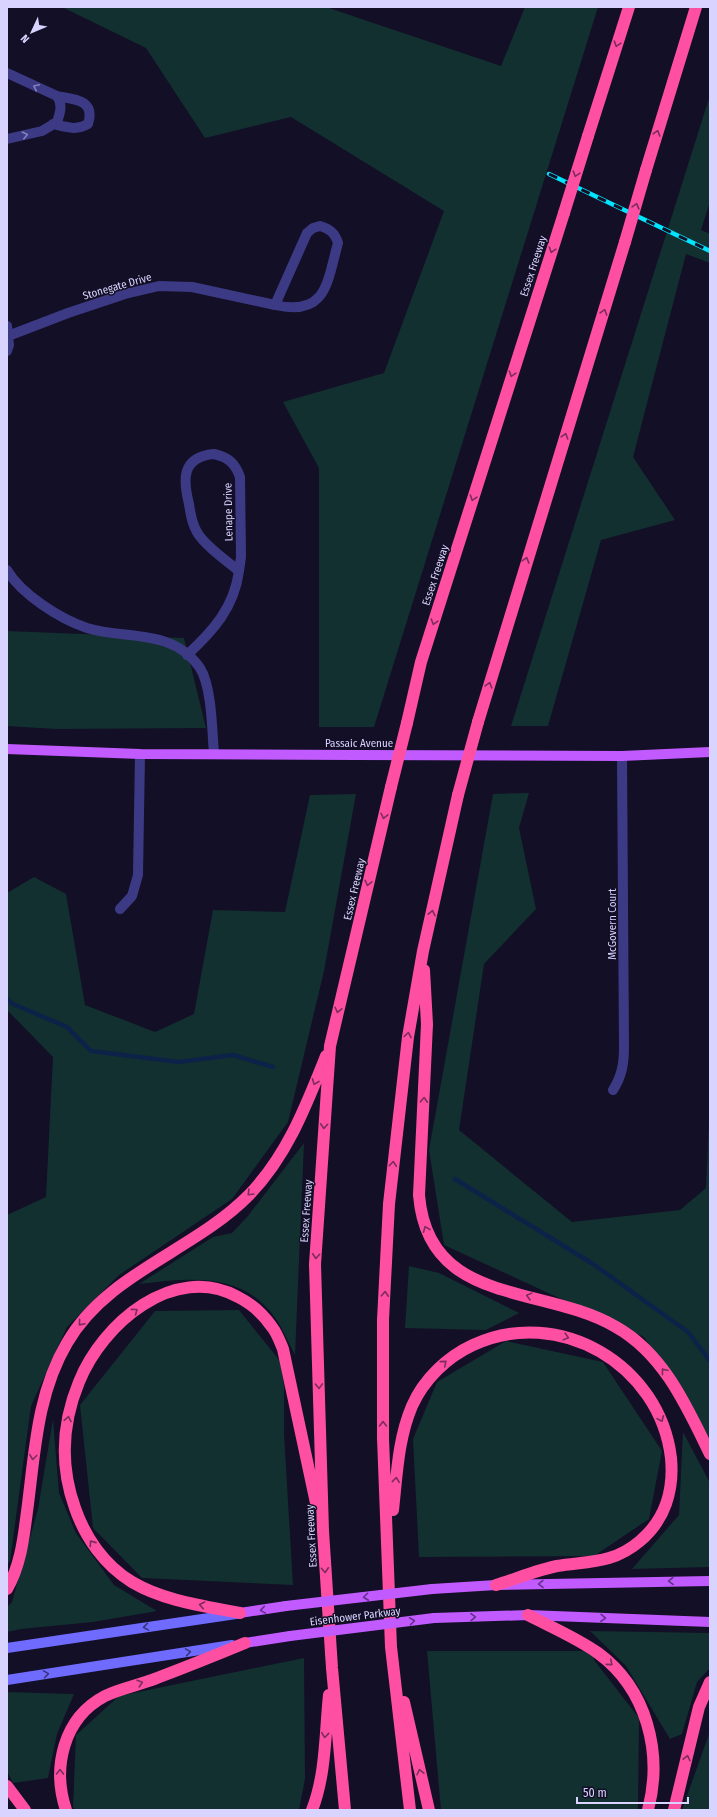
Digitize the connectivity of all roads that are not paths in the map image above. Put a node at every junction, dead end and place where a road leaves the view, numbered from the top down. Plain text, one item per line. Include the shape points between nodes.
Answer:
1 (629, 7) edge
2 (696, 7) edge
3 (7, 73) edge
4 (56, 96) junction
5 (53, 124) junction
6 (7, 139) edge
7 (275, 305) junction
8 (7, 326) edge
9 (8, 336) junction
10 (7, 351) edge
11 (7, 570) edge
12 (239, 571) junction
13 (187, 656) junction
14 (7, 749) edge
15 (710, 752) edge
16 (140, 754) junction
17 (214, 754) junction
18 (622, 756) junction
19 (120, 908) dead end
20 (423, 951) junction
21 (330, 1046) junction
22 (613, 1090) dead end
23 (710, 1454) edge
24 (323, 1531) junction
25 (389, 1547) junction
26 (710, 1581) edge
27 (496, 1585) junction
28 (7, 1589) edge
29 (240, 1613) junction
30 (528, 1615) junction
31 (710, 1622) edge
32 (245, 1643) junction
33 (391, 1647) junction
34 (7, 1648) edge
35 (332, 1668) junction
36 (7, 1680) edge
37 (710, 1682) edge
38 (7, 1786) edge
39 (25, 1810) edge
40 (66, 1810) edge
41 (312, 1810) edge
42 (345, 1810) edge
43 (410, 1810) edge
44 (429, 1810) edge
45 (648, 1810) edge
46 (674, 1810) edge

1 -> 21 highway, Essex Freeway, bridge via 421,662
20 -> 2 highway, bridge via 458,795 478,722
4 -> 3 street
4 - 5 street via 60,101 60,113 57,122
4 - 5 street via 84,102 90,116 88,124 81,128 72,129
6 -> 5 street via 42,131
7 - 7 street, Stonegate Drive via 300,308 311,304 325,290 338,243 336,236 329,229 320,226 307,232
7 - 9 street, Stonegate Drive via 192,287 159,286 125,294
8 - 9 street
9 - 10 street
11 - 13 street via 33,598 56,614 86,628 157,638 174,645
12 - 12 street, Lenape Drive via 240,477 237,469 225,457 205,455 194,460 185,475 184,484 193,526 202,539
12 - 13 street, Lenape Drive via 237,587 230,604 212,631
13 - 17 street via 200,668 207,685
14 - 16 main road, Passaic Avenue
15 - 18 main road, Passaic Avenue
16 - 17 main road, Passaic Avenue
16 - 19 street via 138,875 132,896
17 - 18 main road, Passaic Avenue
18 - 22 street, McGovern Court via 624,1047 620,1080
23 -> 20 highway via 680,1395 653,1357 635,1340 597,1317 470,1277 455,1269 434,1246 420,1215 419,1195 427,1024
25 -> 20 highway via 383,1430 383,1320 389,1204 408,1037
21 -> 24 highway, Essex Freeway via 315,1264
21 -> 28 highway via 301,1117 276,1162 262,1180 230,1211 108,1296 78,1326 67,1342 43,1399 38,1420 23,1541 19,1561
29 -> 24 highway via 171,1598 131,1582 102,1556 85,1533 77,1516 66,1480 67,1418 87,1366 121,1322 149,1301 167,1292 198,1286 214,1287 231,1293 248,1302 262,1314 273,1328 283,1349
24 -> 35 highway, Essex Freeway
25 -> 27 highway via 400,1446 413,1405 422,1387 434,1372 463,1349 497,1335 533,1332 568,1338 604,1353 622,1366 647,1395 665,1430 670,1449 672,1467 669,1498 662,1515 652,1529 628,1550 590,1563 556,1566
25 - 33 highway
26 -> 27 main road, Eisenhower Parkway
27 -> 29 main road, Eisenhower Parkway, bridge via 432,1589
29 -> 34 street, Eisenhower Parkway
30 -> 31 main road, Eisenhower Parkway
32 -> 30 main road, Eisenhower Parkway, bridge via 434,1618
30 -> 45 highway via 598,1653 618,1670 631,1686 642,1708 651,1742 653,1780
36 -> 32 street, Eisenhower Parkway
40 -> 32 highway via 60,1778 63,1748 75,1724 93,1705 115,1691 156,1679
33 - 43 highway
44 -> 33 highway
35 -> 41 highway via 322,1770
35 - 42 highway, Essex Freeway
46 -> 37 highway via 699,1707
38 - 39 highway

